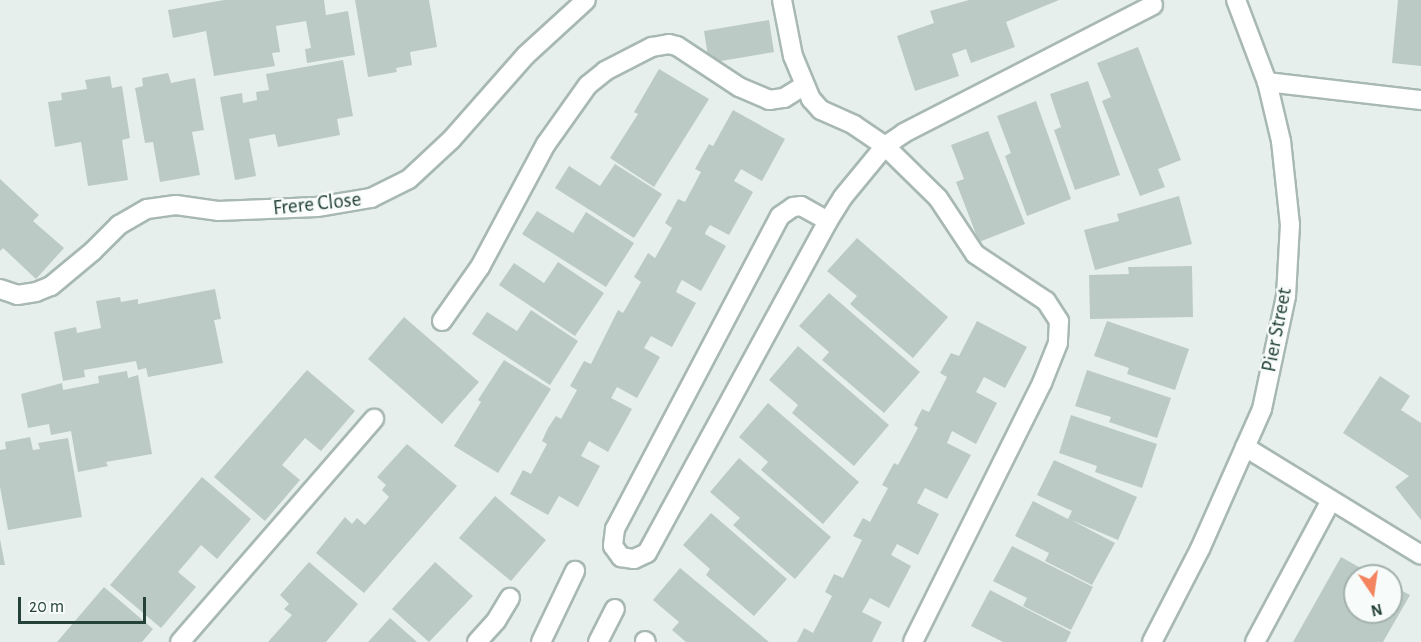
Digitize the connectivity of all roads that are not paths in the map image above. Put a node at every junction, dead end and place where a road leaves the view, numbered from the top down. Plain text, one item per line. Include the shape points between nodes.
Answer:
1 (586, 0) edge
2 (782, 0) edge
3 (1236, 0) edge
4 (1153, 5) dead end
5 (1267, 82) junction
6 (803, 86) junction
7 (1421, 100) edge
8 (885, 146) junction
9 (828, 221) junction
10 (0, 289) edge
11 (442, 321) dead end
12 (374, 419) dead end
13 (1245, 447) junction
14 (1330, 502) junction
15 (1421, 555) edge
16 (575, 571) dead end
17 (510, 598) dead end
18 (615, 609) dead end
19 (180, 642) edge
20 (477, 642) edge
21 (540, 642) edge
22 (597, 642) edge
23 (913, 642) edge
24 (1152, 642) edge
25 (1256, 642) edge

1 - 10 street, Frere Close via 526,55 451,140 409,179 371,198 317,207 218,211 176,205 147,209 119,225 51,286 17,295
2 - 6 street
3 - 5 street, Pier Street
4 - 8 street
5 - 7 street
5 - 13 street, Pier Street via 1281,141 1290,225 1286,296 1262,409
6 - 8 street via 821,110 854,125
6 - 11 street via 779,100 759,97 669,44 652,46 593,79 546,144 480,267
8 - 9 street
8 - 23 street via 938,198 975,254 1046,301 1059,321 1058,344 1042,383
9 - 9 street via 647,553 634,559 621,557 613,546 615,529 780,216 801,206
12 - 19 street
13 - 14 street
13 - 24 street, Pier Street via 1200,549
14 - 15 street
14 - 25 street
16 - 21 street
17 - 20 street
18 - 22 street

